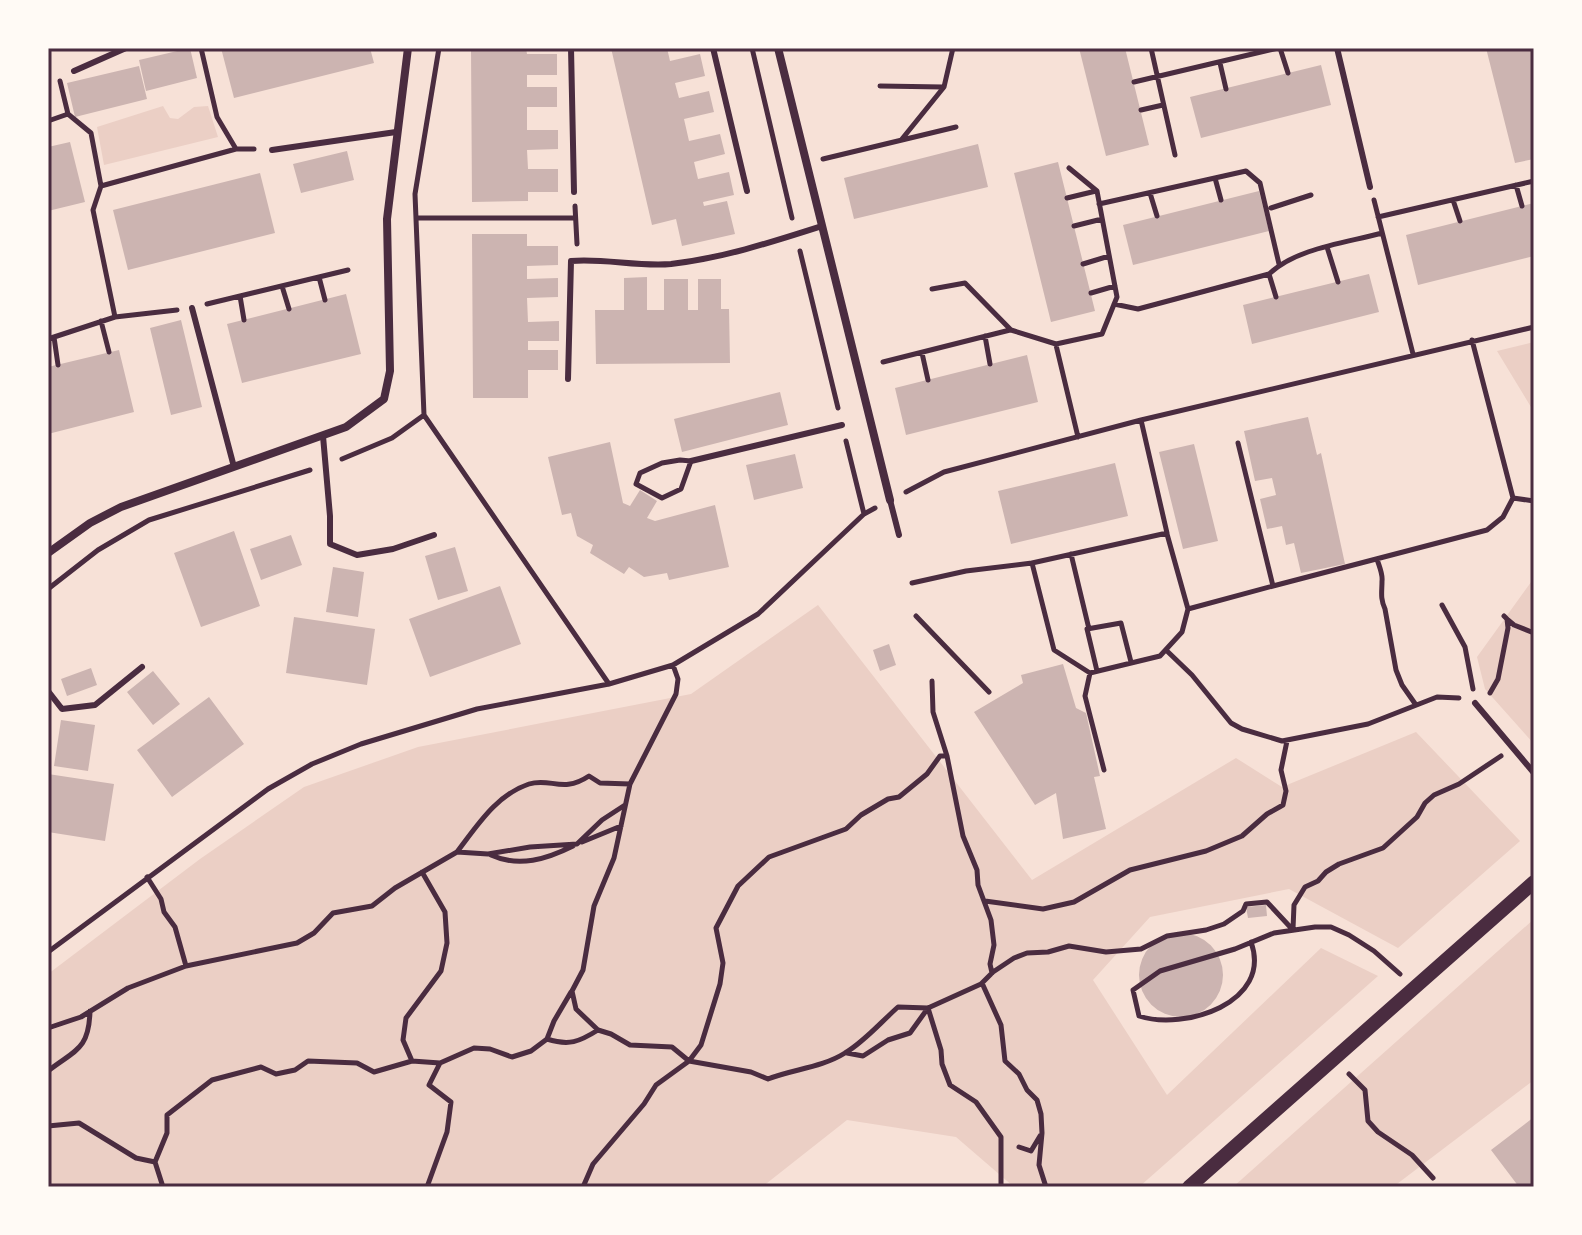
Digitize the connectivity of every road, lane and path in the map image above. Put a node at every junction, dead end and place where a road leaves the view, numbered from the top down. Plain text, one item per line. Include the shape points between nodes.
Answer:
1 (126, 48) edge
2 (201, 48) edge
3 (408, 48) edge
4 (439, 48) edge
5 (571, 48) edge
6 (713, 48) edge
7 (752, 48) edge
8 (778, 48) edge
9 (953, 48) edge
10 (1151, 48) edge
11 (1279, 48) edge
12 (1337, 48) edge
13 (1220, 63) junction
14 (74, 71) joint
15 (1288, 73) dead end
16 (1157, 78) junction
17 (1134, 82) dead end
18 (880, 86) dead end
19 (944, 87) junction
20 (1226, 89) dead end
21 (1163, 105) junction
22 (1141, 110) dead end
23 (68, 114) junction
24 (48, 121) edge
25 (956, 127) dead end
26 (396, 132) junction
27 (902, 140) junction
28 (236, 149) junction
29 (272, 150) joint
30 (1175, 155) dead end
31 (806, 163) junction
32 (1069, 168) dead end
33 (1215, 178) junction
34 (1534, 181) edge
35 (1516, 185) junction
36 (101, 186) junction
37 (1370, 187) joint
38 (747, 191) dead end
39 (1097, 191) junction
40 (574, 192) joint
41 (1150, 193) junction
42 (1311, 195) dead end
43 (1067, 198) dead end
44 (1221, 200) dead end
45 (1453, 200) junction
46 (1099, 204) junction
47 (1522, 206) dead end
48 (1271, 208) dead end
49 (1157, 216) dead end
50 (1378, 217) junction
51 (416, 218) junction
52 (575, 218) junction
53 (1102, 219) junction
54 (1460, 221) dead end
55 (822, 226) junction
56 (1074, 226) dead end
57 (1382, 233) junction
58 (796, 234) junction
59 (1327, 247) junction
60 (1109, 256) junction
61 (577, 261) junction
62 (1083, 264) dead end
63 (1279, 264) junction
64 (348, 270) dead end
65 (1269, 274) junction
66 (319, 277) junction
67 (1338, 282) dead end
68 (282, 286) junction
69 (1115, 286) junction
70 (932, 289) dead end
71 (1091, 293) dead end
72 (240, 296) junction
73 (1276, 297) dead end
74 (325, 300) dead end
75 (1114, 304) junction
76 (192, 308) junction
77 (289, 309) dead end
78 (115, 317) junction
79 (244, 320) dead end
80 (101, 321) junction
81 (1534, 327) edge
82 (1011, 330) junction
83 (985, 336) junction
84 (51, 338) edge
85 (1472, 340) junction
86 (1056, 344) junction
87 (109, 352) dead end
88 (922, 353) junction
89 (1413, 354) junction
90 (883, 362) dead end
91 (990, 364) dead end
92 (58, 365) dead end
93 (568, 379) dead end
94 (928, 380) dead end
95 (424, 415) junction
96 (1141, 420) junction
97 (842, 425) junction
98 (323, 436) junction
99 (1078, 437) junction
100 (1238, 443) dead end
101 (691, 461) junction
102 (326, 465) junction
103 (234, 467) junction
104 (1513, 498) junction
105 (890, 500) junction
106 (1534, 501) edge
107 (864, 514) junction
108 (1167, 533) junction
109 (434, 535) dead end
110 (899, 535) dead end
111 (48, 553) edge
112 (1071, 554) junction
113 (1377, 559) junction
114 (1032, 563) junction
115 (912, 583) dead end
116 (1273, 586) junction
117 (48, 589) edge
118 (1442, 605) dead end
119 (1188, 609) junction
120 (916, 616) dead end
121 (1089, 629) junction
122 (1534, 633) edge
123 (1167, 651) junction
124 (1131, 662) junction
125 (673, 665) junction
126 (142, 667) dead end
127 (1097, 671) junction
128 (1090, 673) junction
129 (932, 681) dead end
130 (609, 684) junction
131 (48, 691) edge
132 (989, 692) dead end
133 (1416, 705) junction
134 (1476, 705) junction
135 (1287, 741) junction
136 (1513, 748) junction
137 (947, 756) junction
138 (1104, 770) dead end
139 (1534, 773) edge
140 (630, 784) junction
141 (625, 805) junction
142 (622, 826) junction
143 (577, 844) junction
144 (457, 852) junction
145 (488, 854) junction
146 (422, 872) junction
147 (147, 877) junction
148 (1534, 882) edge
149 (985, 901) junction
150 (1293, 930) junction
151 (1251, 942) junction
152 (48, 952) edge
153 (186, 966) junction
154 (993, 972) junction
155 (981, 984) junction
156 (1413, 987) junction
157 (572, 991) junction
158 (928, 1008) junction
159 (90, 1010) junction
160 (48, 1028) edge
161 (598, 1030) junction
162 (547, 1039) junction
163 (846, 1053) junction
164 (412, 1061) junction
165 (689, 1061) junction
166 (440, 1063) junction
167 (48, 1071) edge
168 (1348, 1073) dead end
169 (48, 1126) edge
170 (1042, 1133) junction
171 (1019, 1147) dead end
172 (155, 1162) junction
173 (1433, 1178) dead end
174 (163, 1187) edge
175 (427, 1187) edge
176 (583, 1187) edge
177 (1001, 1187) edge
178 (1046, 1187) edge
179 (1189, 1187) edge

1 - 14 lane
2 - 28 path via 217,117
3 - 26 street
4 - 51 path via 415,194
5 - 40 lane
6 - 38 lane
7 - 58 path
8 - 31 street
9 - 19 path
10 - 16 path
11 - 13 path
11 - 15 path
12 - 37 lane
13 - 16 path
13 - 20 path
14 - 23 path via 60,78
16 - 17 path
16 - 21 path
18 - 19 path
19 - 27 path
21 - 22 path
21 - 30 path
23 - 24 path
23 - 36 path via 91,133
25 - 27 path
26 - 29 lane
26 - 98 street via 387,219 390,371 384,399 346,427
27 - 31 path
28 - 29 path
28 - 36 path
31 - 55 street
32 - 39 path
33 - 41 path
33 - 44 path
33 - 63 path via 1246,171 1260,183
34 - 35 path
35 - 45 path
35 - 47 path
36 - 78 path via 93,210
37 - 50 path
39 - 43 path
39 - 46 path
40 - 52 path
41 - 46 path
41 - 49 path
42 - 48 path
45 - 50 path
45 - 54 path
46 - 53 path
50 - 57 path
51 - 52 path
51 - 95 path
52 - 61 path
53 - 56 path
53 - 60 path
55 - 58 lane
55 - 105 street
57 - 59 path
57 - 89 path
58 - 61 lane via 724,256 667,264
58 - 97 path
59 - 63 path
59 - 67 path
60 - 62 path
60 - 69 path
61 - 93 lane via 571,261
63 - 65 path
64 - 66 path
65 - 73 path
65 - 75 path via 1138,309
66 - 68 path
66 - 74 path
68 - 72 path
68 - 77 path
69 - 71 path
69 - 75 path
70 - 82 path via 965,283
72 - 76 path
72 - 79 path
75 - 86 path via 1102,334
76 - 78 path
76 - 103 lane
78 - 80 path
80 - 84 path
80 - 87 path
81 - 85 path
82 - 83 path
82 - 86 path
83 - 88 path
83 - 91 path
84 - 92 path
85 - 89 path
85 - 104 path
86 - 99 path
88 - 90 path
88 - 94 path
89 - 96 path
95 - 102 path via 392,438
95 - 130 path
96 - 99 path
96 - 108 path
97 - 101 lane
97 - 107 path
98 - 102 lane
98 - 103 street
99 - 105 path via 944,472
100 - 116 path
101 - 101 path via 681,489 662,498 636,484 640,473 662,463
102 - 109 lane via 330,544 357,555
102 - 117 path via 149,520
103 - 111 street via 121,507
104 - 106 path
104 - 113 path via 1503,517 1487,530
105 - 107 path
105 - 110 lane
107 - 125 path via 758,614
108 - 112 path
108 - 119 path
112 - 114 path
112 - 121 path
113 - 116 path
113 - 133 path via 1396,670
114 - 115 path
114 - 128 path via 1054,650
116 - 119 path
118 - 134 path via 1465,647
119 - 123 path via 1182,632
120 - 132 path
121 - 124 path via 1121,623
121 - 127 path
122 - 134 path via 1506,618 1498,679
123 - 124 path
123 - 135 path via 1231,723
124 - 127 path
125 - 130 path
125 - 140 path via 676,694
126 - 131 lane via 95,705 62,709
127 - 128 path
128 - 138 path via 1085,696
129 - 137 path via 933,712
130 - 147 path via 477,709 312,764 268,789
133 - 134 path via 1437,697 1463,698
133 - 135 path via 1368,724
134 - 136 lane
135 - 149 path via 1281,770 1283,805 1242,836 1130,870 1074,902 1043,909
136 - 139 lane
136 - 150 path via 1434,795 1383,848 1339,864 1305,887 1294,905
137 - 149 path via 963,836
137 - 165 path via 940,756 899,797 861,815 846,829 769,857 738,886 716,928 723,963 720,984 701,1045
140 - 141 path
140 - 144 path via 600,783 589,776 575,785 531,783 492,806
141 - 142 path
141 - 143 path
142 - 143 path
142 - 157 path via 594,906 583,970
143 - 145 path
143 - 145 path via 550,858 516,862
144 - 145 path
144 - 146 path
146 - 153 path via 372,906 333,913 297,943
146 - 164 path via 445,912 447,943 441,971 406,1018 403,1040
147 - 152 path
147 - 153 path via 175,927
148 - 156 street
149 - 154 path via 994,945
150 - 151 path
150 - 154 path via 1267,902 1246,904 1224,924 1167,936 1144,948 1106,952 1069,946 1027,953
150 - 156 path via 1331,927 1349,935
151 - 151 path via 1160,971 1133,990 1139,1016 1179,1021 1214,1011 1241,993 1255,972
153 - 159 path via 128,988
154 - 155 path
155 - 158 path
155 - 170 path via 1001,1025 1005,1061 1037,1100
156 - 179 street
157 - 161 path via 576,1009
157 - 162 path
158 - 163 path via 898,1007
158 - 163 path via 910,1033 863,1056
158 - 177 path via 950,1085 976,1102 1001,1137
159 - 160 path
159 - 167 path via 82,1046
161 - 162 path via 577,1044
161 - 165 path via 630,1045 672,1047
162 - 166 path via 512,1057 474,1048
163 - 165 path via 768,1079
164 - 166 path
164 - 172 path via 374,1072 357,1063 308,1061 276,1074 261,1067 212,1080 167,1115 167,1133
165 - 176 path via 656,1085 593,1164
166 - 175 path via 429,1085 451,1102 447,1132
168 - 173 path via 1365,1090 1368,1121
169 - 172 path via 79,1123 136,1158
170 - 171 path via 1031,1151
170 - 178 path via 1039,1165
172 - 174 path

